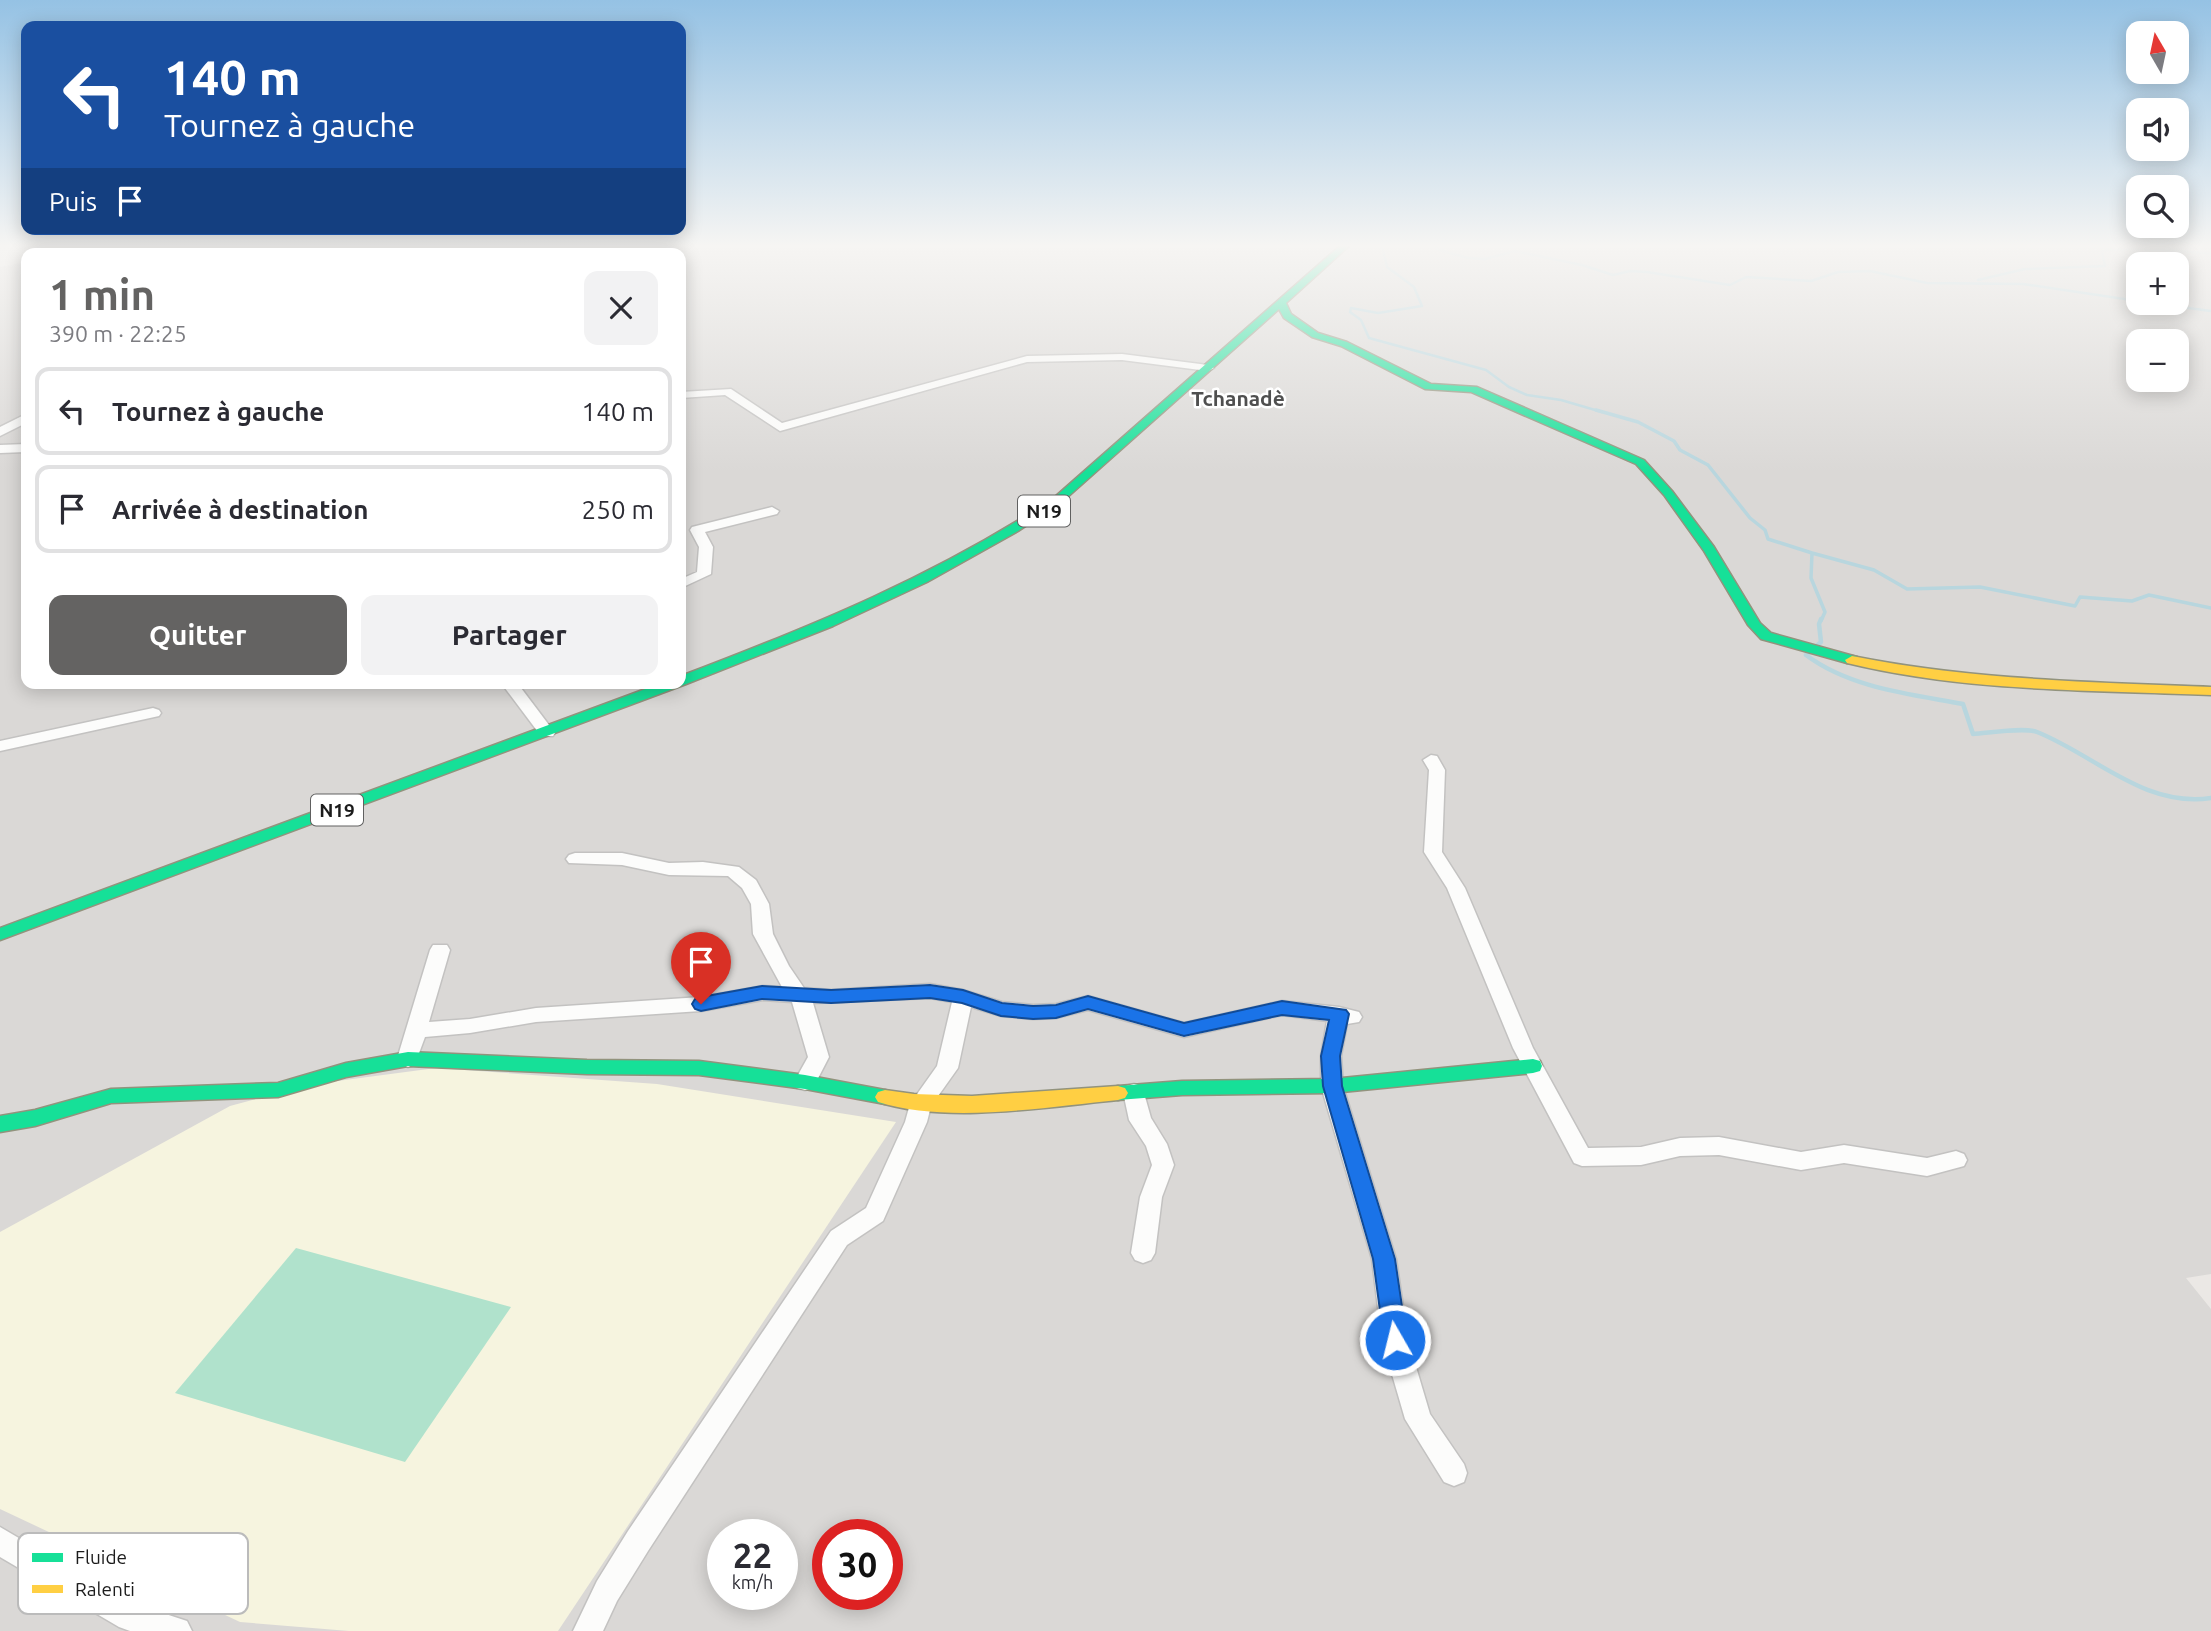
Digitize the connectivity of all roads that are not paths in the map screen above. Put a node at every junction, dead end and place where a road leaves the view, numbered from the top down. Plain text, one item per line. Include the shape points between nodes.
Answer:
1 (1260, 321) edge
2 (1293, 321) edge
3 (1208, 368) junction
4 (686, 395) edge
5 (21, 421) edge
6 (4, 430) edge
7 (21, 447) edge
8 (0, 449) edge
9 (772, 511) dead end
10 (686, 582) edge
11 (686, 679) edge
12 (514, 689) edge
13 (660, 689) edge
14 (2211, 691) edge
15 (153, 713) dead end
16 (547, 733) junction
17 (0, 746) edge
18 (1431, 760) dead end
19 (575, 859) dead end
20 (0, 934) edge
21 (440, 950) dead end
22 (799, 994) junction
23 (963, 997) junction
24 (417, 1030) junction
25 (408, 1059) junction
26 (1533, 1066) junction
27 (805, 1082) junction
28 (1332, 1086) junction
29 (1133, 1092) junction
30 (921, 1104) junction
31 (0, 1124) edge
32 (1956, 1160) dead end
33 (1143, 1253) dead end
34 (1454, 1473) dead end
35 (0, 1541) edge
36 (18, 1552) edge
37 (122, 1614) edge
38 (177, 1631) edge
39 (587, 1631) edge

1 - 3 street, N19
2 - 14 street via 1429,387 1473,389 1640,462 1710,550 1766,636 1868,664 1967,677
3 - 4 street via 1122,357 1027,359 780,427 727,391
3 - 11 street, N19 via 1059,499 990,547 874,607
5 - 6 street
7 - 8 street
9 - 10 street via 697,530 706,547 704,574
12 - 16 street
13 - 16 street, N19
15 - 17 street
16 - 20 street, N19
18 - 26 street via 1437,770 1433,852 1456,888
19 - 22 street via 622,859 669,869 733,871 749,884 760,904 763,934
21 - 24 street
22 - 23 street via 831,997 930,991
22 - 24 street via 762,993 701,1004 537,1015
22 - 27 street via 819,1057
23 - 28 street via 1001,1009 1033,1012 1056,1012 1088,1003 1184,1030 1282,1008 1345,1016 1331,1056
23 - 30 street via 947,1068
24 - 25 street
25 - 27 street via 699,1068
25 - 31 street via 346,1070 278,1090 111,1096
26 - 28 street
26 - 32 street via 1582,1157 1641,1156 1680,1147 1719,1146 1801,1161 1844,1154 1927,1167
27 - 30 street
28 - 29 street
28 - 34 street via 1384,1259 1395,1340 1418,1419
29 - 30 street via 966,1105
29 - 33 street via 1140,1120 1156,1144 1163,1166 1151,1197
30 - 39 street via 875,1214 839,1238 638,1541
35 - 36 street
37 - 38 street

